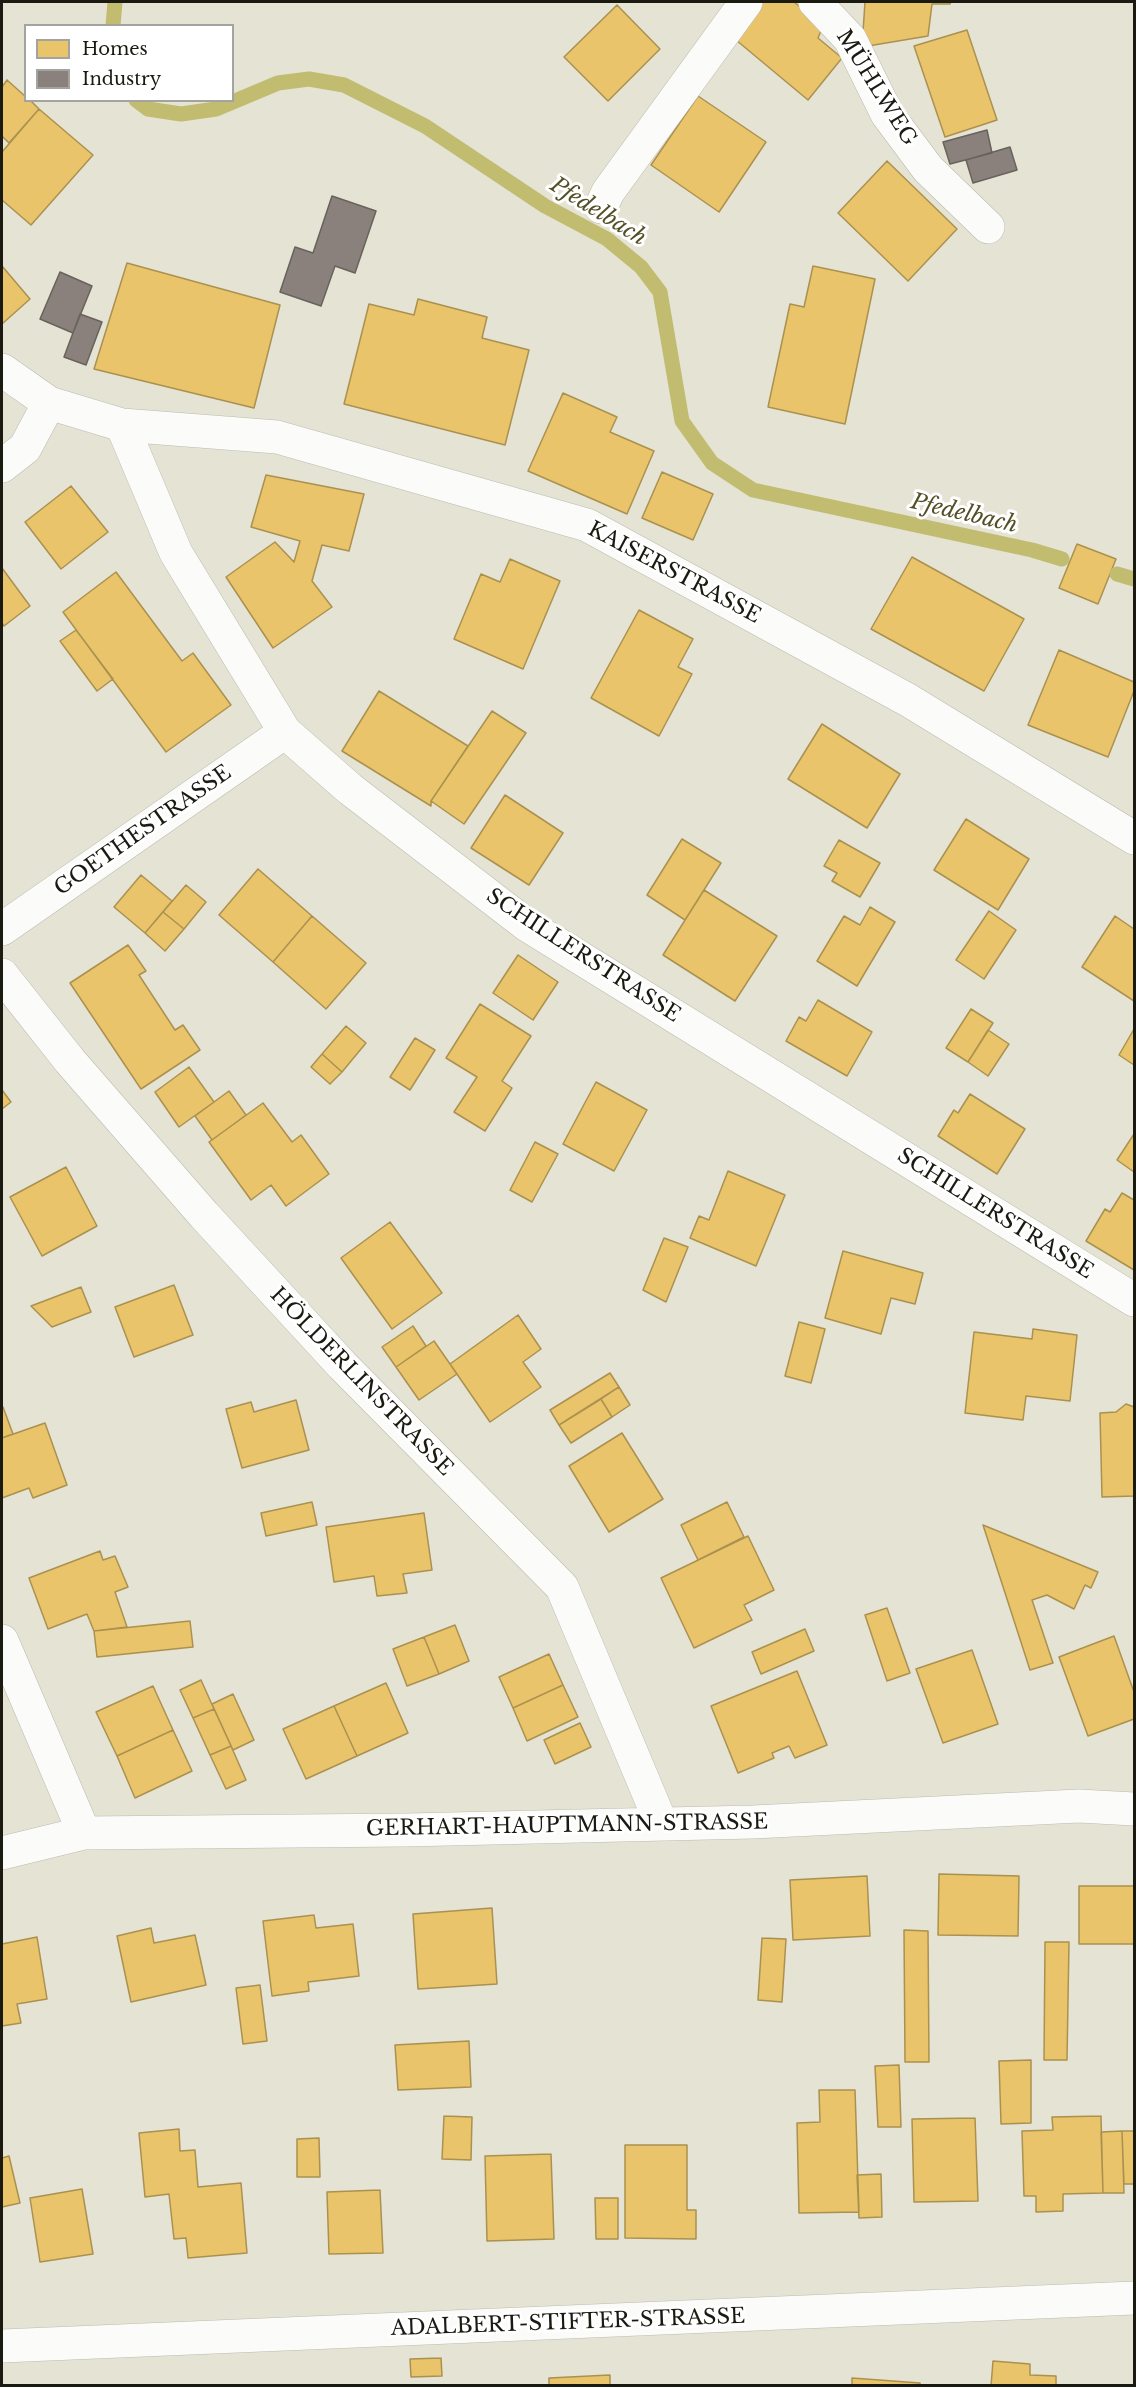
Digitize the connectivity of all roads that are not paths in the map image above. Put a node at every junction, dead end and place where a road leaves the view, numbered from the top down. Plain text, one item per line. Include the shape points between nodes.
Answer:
1 (746, 2) edge
2 (815, 2) edge
3 (601, 207) dead end
4 (988, 227) dead end
5 (2, 370) edge
6 (49, 403) junction
7 (122, 425) junction
8 (2, 466) edge
9 (285, 732) junction
10 (1134, 838) edge
11 (2, 929) edge
12 (2, 975) edge
13 (1134, 1300) edge
14 (2, 1641) edge
15 (1134, 1809) edge
16 (661, 1823) junction
17 (84, 1833) junction
18 (2, 1853) edge
19 (1134, 2298) edge
20 (2, 2346) edge

1 - 3 street
2 - 4 street, MÜHLWEG via 850,39 887,114 928,169
5 - 6 street, KAISERSTRASSE
6 - 7 street, KAISERSTRASSE
6 - 8 street via 25,448
7 - 9 street, SCHILLERSTRASSE via 176,552
7 - 10 street, KAISERSTRASSE via 277,437 587,525 908,700
9 - 11 street, GOETHESTRASSE
9 - 13 street, SCHILLERSTRASSE via 350,789 527,925
12 - 16 street, HÖLDERLINSTRASSE via 70,1061 212,1224 342,1365 562,1587
14 - 17 street
15 - 16 street, GERHART-HAUPTMANN-STRASSE via 1079,1806
16 - 17 street, GERHART-HAUPTMANN-STRASSE
17 - 18 street, GERHART-HAUPTMANN-STRASSE
19 - 20 street, ADALBERT-STIFTER-STRASSE

